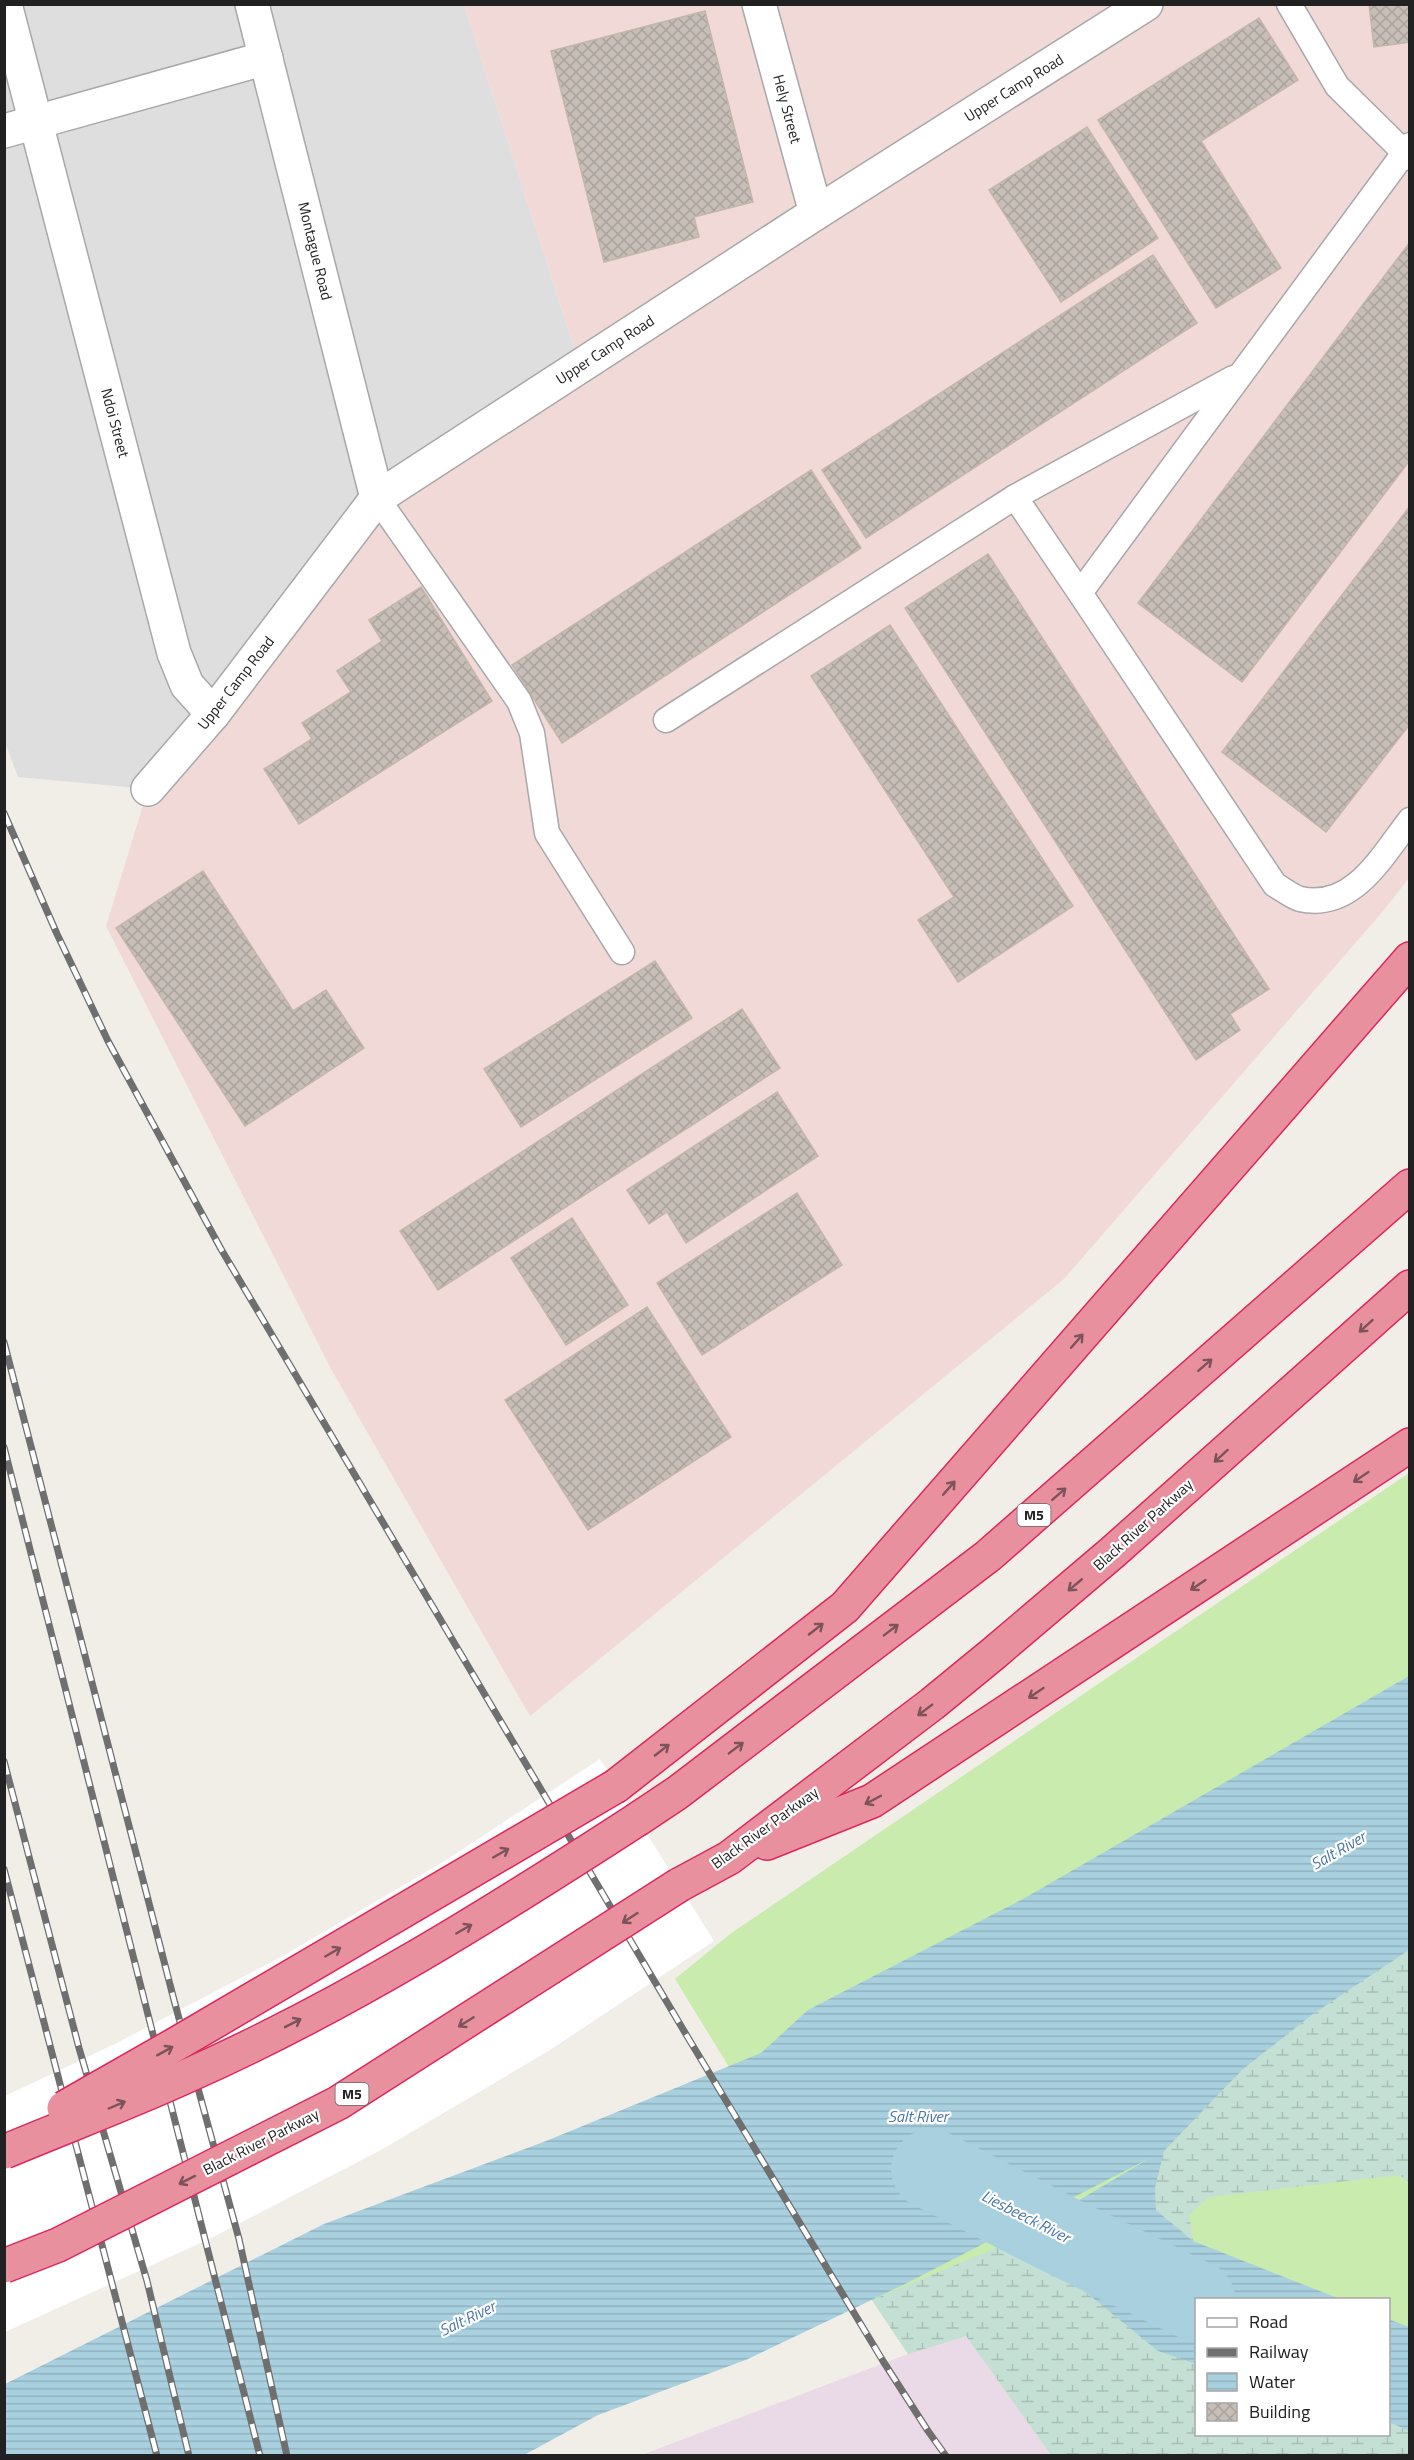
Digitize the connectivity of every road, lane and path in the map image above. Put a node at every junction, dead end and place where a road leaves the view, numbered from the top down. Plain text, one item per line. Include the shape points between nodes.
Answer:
1 (5, 4) edge
2 (252, 4) edge
3 (759, 4) edge
4 (1146, 4) edge
5 (1289, 4) edge
6 (266, 58) junction
7 (36, 122) junction
8 (4, 131) edge
9 (1407, 152) edge
10 (816, 213) junction
11 (1240, 374) junction
12 (1015, 497) junction
13 (377, 498) junction
14 (1080, 593) junction
15 (213, 714) junction
16 (666, 720) dead end
17 (148, 789) dead end
18 (1410, 820) edge
19 (622, 952) dead end
20 (1410, 959) edge
21 (1410, 1186) edge
22 (1410, 1287) edge
23 (1410, 1445) edge
24 (729, 1858) junction
25 (4, 2142) edge
26 (4, 2152) edge
27 (4, 2266) edge

1 - 7 street, Ndoi Street
2 - 6 street, Montague Road
3 - 10 street, Hely Street
4 - 10 street, Upper Camp Road
5 - 9 lane via 1337,86
6 - 7 street
6 - 13 street, Montague Road
7 - 8 street
7 - 15 street, Ndoi Street via 174,653 187,685
9 - 11 lane
10 - 13 street, Upper Camp Road
11 - 12 lane
11 - 14 lane
12 - 14 lane
12 - 16 lane
13 - 15 street, Upper Camp Road
13 - 19 lane via 519,701 532,733 547,833
14 - 18 lane via 1275,885 1298,899 1329,901 1360,884
15 - 17 street, Upper Camp Road
25 -> 20 highway, bridge via 616,1786 844,1607
26 -> 21 highway, M5, bridge via 190,2075 342,1999 501,1908 638,1820 988,1556
22 -> 24 highway, Black River Parkway / M5 via 993,1654
23 -> 24 highway via 872,1801
24 -> 27 highway, Black River Parkway / M5, bridge via 679,1885 338,2103 58,2245

